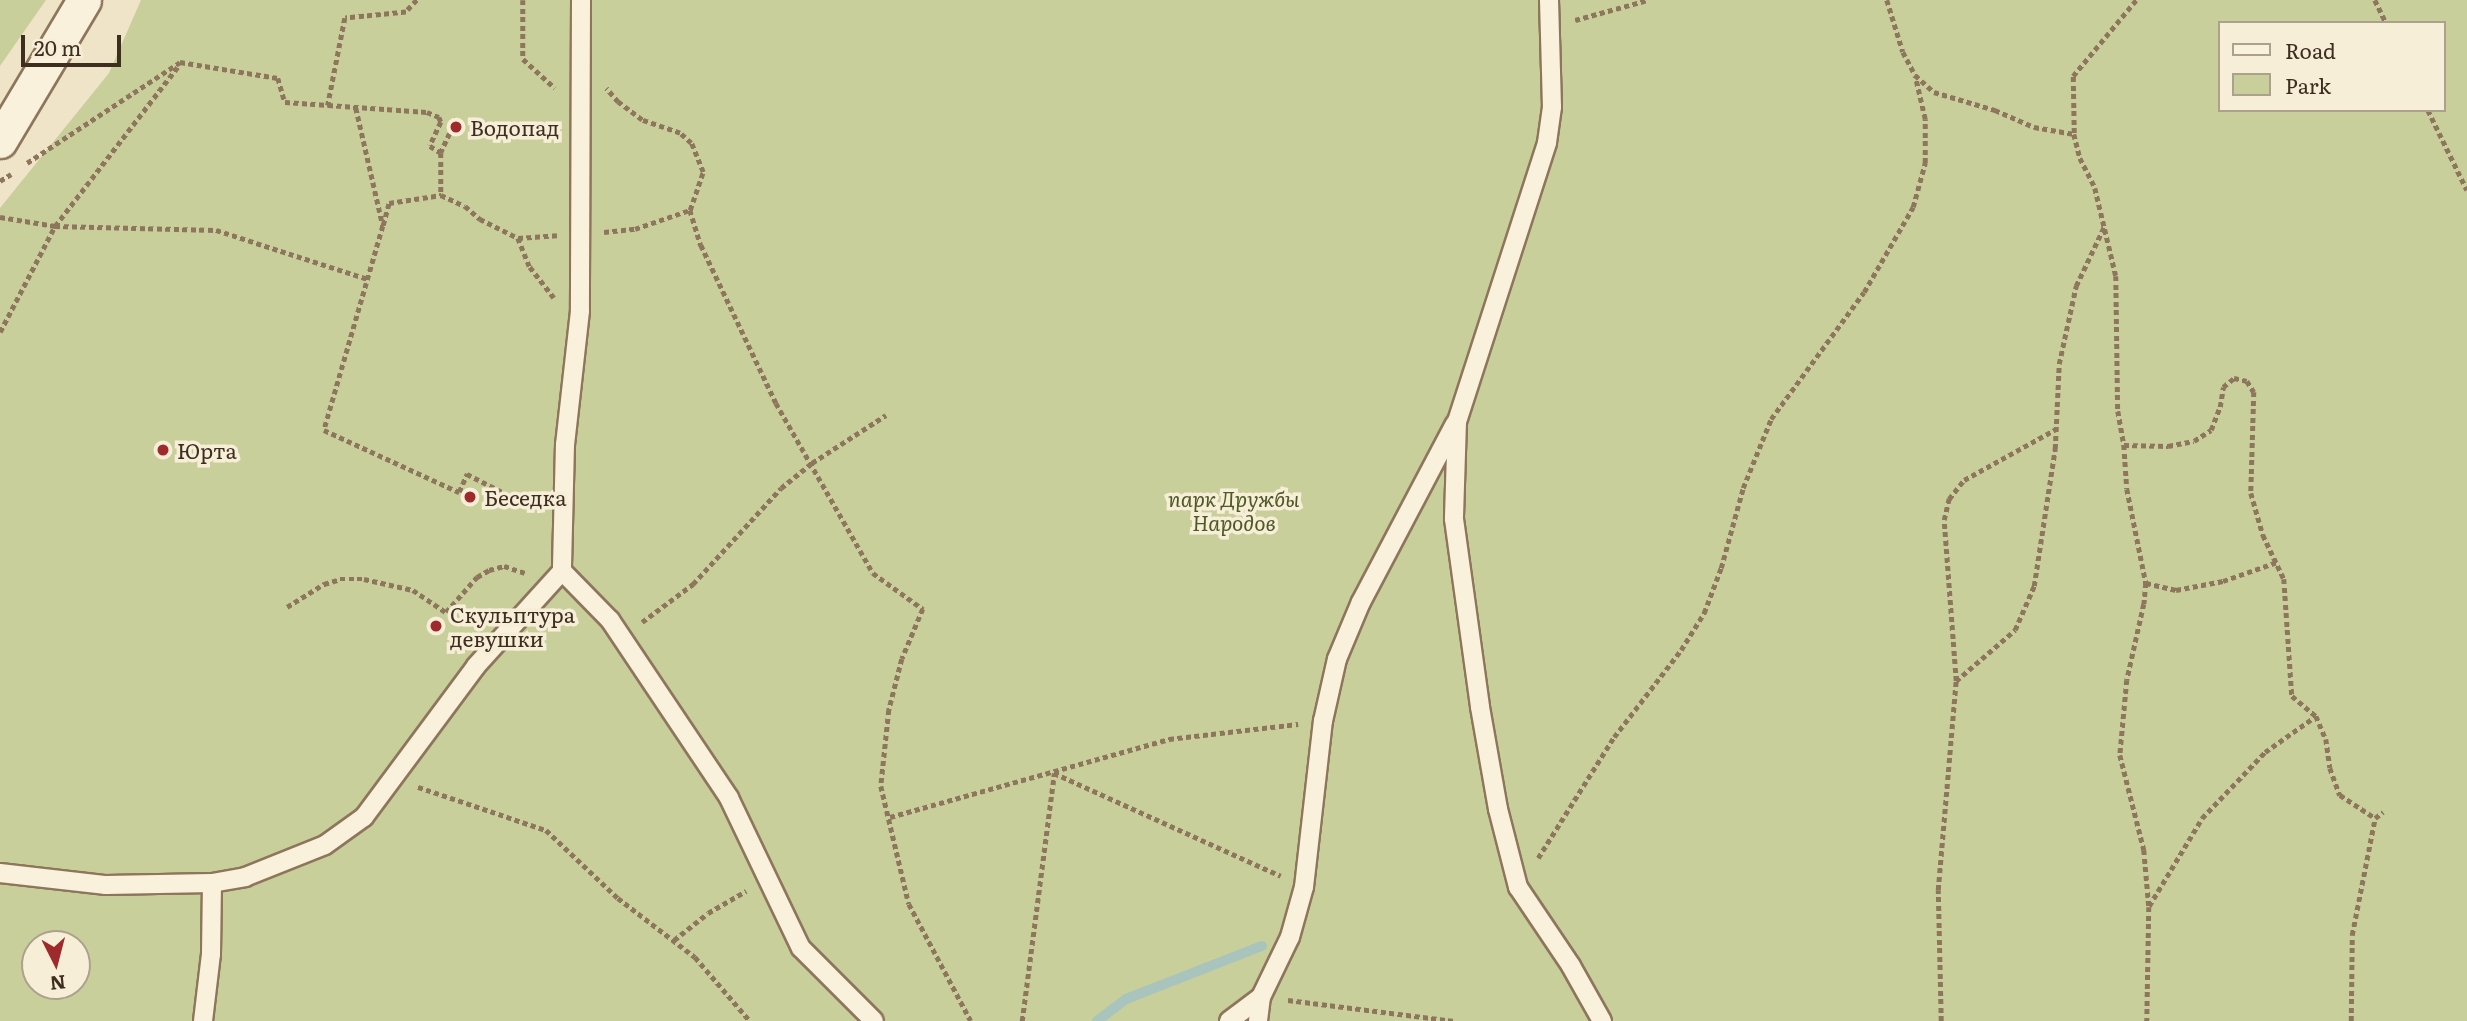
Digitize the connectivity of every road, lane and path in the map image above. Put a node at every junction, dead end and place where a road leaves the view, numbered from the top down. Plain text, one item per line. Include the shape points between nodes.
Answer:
1 (84, 0) edge
2 (417, 0) edge
3 (523, 0) edge
4 (581, 0) edge
5 (1549, 0) edge
6 (1648, 0) edge
7 (1887, 0) edge
8 (2136, 0) edge
9 (2375, 0) edge
10 (2385, 21) edge
11 (1549, 26) junction
12 (523, 58) dead end
13 (180, 62) junction
14 (582, 66) junction
15 (1915, 75) junction
16 (328, 105) junction
17 (356, 108) junction
18 (2429, 112) edge
19 (457, 118) dead end
20 (2074, 134) junction
21 (0, 141) edge
22 (441, 153) junction
23 (0, 181) edge
24 (2467, 190) edge
25 (441, 195) junction
26 (690, 210) junction
27 (0, 217) edge
28 (55, 226) junction
29 (383, 226) junction
30 (2104, 226) junction
31 (582, 232) junction
32 (518, 238) junction
33 (368, 279) junction
34 (580, 311) junction
35 (0, 332) edge
36 (886, 415) dead end
37 (1457, 421) junction
38 (2056, 428) junction
39 (2124, 445) junction
40 (812, 463) junction
41 (562, 509) junction
42 (2277, 562) junction
43 (562, 571) junction
44 (529, 575) dead end
45 (2146, 583) junction
46 (287, 607) dead end
47 (620, 634) junction
48 (1956, 681) junction
49 (2316, 716) junction
50 (1323, 721) junction
51 (1054, 773) junction
52 (394, 779) junction
53 (2383, 812) dead end
54 (890, 817) junction
55 (2375, 818) junction
56 (0, 873) edge
57 (768, 878) junction
58 (212, 883) junction
59 (1304, 887) junction
60 (1518, 887) junction
61 (2149, 906) junction
62 (674, 940) junction
63 (1261, 997) junction
64 (203, 1021) edge
65 (750, 1021) edge
66 (874, 1021) edge
67 (971, 1021) edge
68 (1022, 1021) edge
69 (1229, 1021) edge
70 (1258, 1021) edge
71 (1454, 1021) edge
72 (1602, 1021) edge
73 (1941, 1021) edge
74 (2147, 1021) edge
75 (2351, 1021) edge

1 - 21 street
2 - 16 path via 405,12 345,18
3 - 12 path
4 - 14 lane
5 - 11 lane
6 - 11 path
7 - 15 path
8 - 20 path via 2073,75
9 - 10 path
11 - 37 lane via 1552,107 1547,143
13 - 16 path via 278,78 285,102
13 - 23 path
13 - 28 path
14 - 26 path via 642,120 680,133 691,143 702,172
14 - 31 lane
15 - 20 path via 1934,92 2034,127
15 - 60 path via 1925,119 1925,163 1913,207 1864,292 1771,419 1743,488 1704,614 1614,737
16 - 17 path
17 - 22 path via 439,117 442,122 430,146
17 - 29 path
18 - 24 path
19 - 22 path
20 - 30 path
22 - 25 path
25 - 29 path via 389,203
25 - 32 path
26 - 31 path via 635,229
26 - 40 path via 737,323
27 - 28 path
28 - 33 path via 216,230
28 - 35 path
29 - 33 path
30 - 38 path via 2076,286 2059,364
30 - 39 path via 2116,276 2118,411
31 - 32 path
31 - 34 lane
32 - 34 path via 530,267 552,296
33 - 41 path via 324,430 459,492 467,474 512,497
34 - 41 lane
36 - 40 path
37 - 50 lane via 1361,602 1337,659
37 - 60 lane via 1454,519 1480,707
38 - 48 path via 2034,586 2015,630
38 - 48 path via 1964,480 1949,499 1944,520
39 - 42 path via 2168,446 2194,441 2211,430 2222,387 2234,378 2247,381 2254,393 2255,415 2251,493 2263,535
39 - 45 path via 2127,489
40 - 47 path via 780,488 693,584 654,616
40 - 54 path via 873,573 923,609 902,659 889,710 881,786
41 - 43 lane
42 - 45 path via 2223,581 2176,590
42 - 49 path via 2284,579 2292,696
43 - 47 lane
43 - 52 lane via 476,666
44 - 46 path via 504,566 489,570 446,612 413,590 363,579 324,584
45 - 61 path via 2127,680 2120,755 2144,850
47 - 57 lane via 729,797
48 - 73 path via 1938,890
49 - 55 path via 2340,795
49 - 61 path via 2265,752 2202,818
50 - 51 path via 1169,739
50 - 59 lane
51 - 54 path
51 - 59 path
51 - 68 path
52 - 58 lane via 363,817 325,845 257,873
52 - 62 path via 546,830 618,898
53 - 55 path
54 - 67 path via 909,904
55 - 75 path via 2352,934
56 - 58 lane via 107,885
57 - 62 path via 708,913
57 - 66 lane via 801,948
58 - 64 lane via 211,954
59 - 63 lane via 1290,937
60 - 72 lane
61 - 74 path
62 - 65 path via 695,957
63 - 69 lane
63 - 70 lane
63 - 71 path

